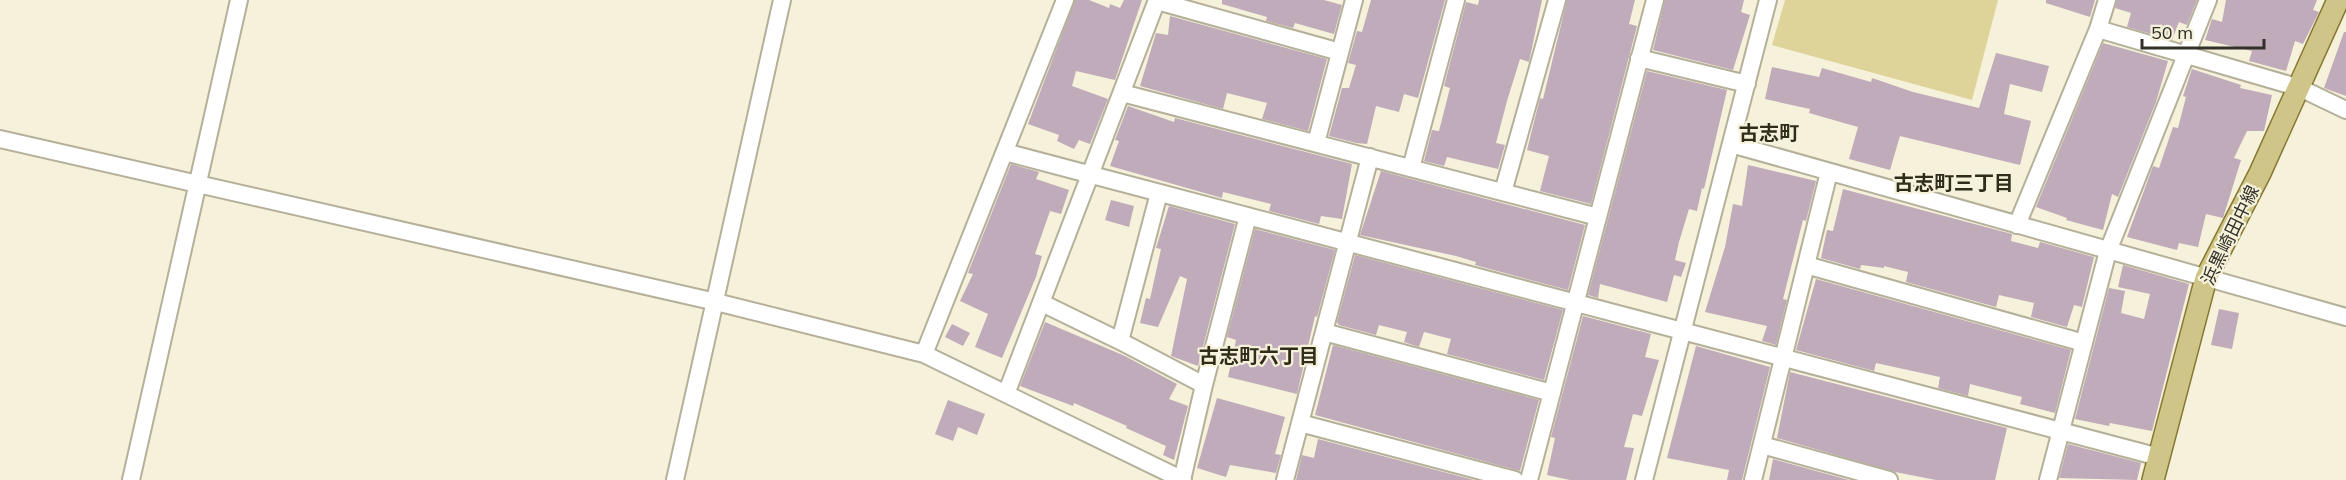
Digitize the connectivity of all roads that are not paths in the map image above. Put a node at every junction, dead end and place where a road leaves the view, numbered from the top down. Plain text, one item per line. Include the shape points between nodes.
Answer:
1 (239, 0) edge
2 (782, 0) edge
3 (1065, 0) edge
4 (1354, 0) edge
5 (1456, 0) edge
6 (1557, 0) edge
7 (1654, 0) edge
8 (1768, 0) edge
9 (2107, 0) edge
10 (2208, 0) edge
11 (2338, 0) edge
12 (1157, 1) edge
13 (2098, 29) junction
14 (1340, 52) junction
15 (2188, 56) junction
16 (1639, 58) junction
17 (1747, 84) junction
18 (2300, 88) junction
19 (1122, 93) junction
20 (2346, 110) edge
21 (0, 139) edge
22 (1316, 143) junction
23 (1731, 144) junction
24 (1005, 152) junction
25 (1370, 158) junction
26 (1411, 168) junction
27 (1829, 172) junction
28 (1092, 175) junction
29 (198, 182) junction
30 (1503, 192) junction
31 (1159, 193) junction
32 (1248, 216) junction
33 (1598, 217) junction
34 (2017, 225) junction
35 (1347, 242) junction
36 (2108, 251) junction
37 (1806, 265) junction
38 (2206, 278) junction
39 (716, 302) junction
40 (1042, 303) junction
41 (1575, 303) junction
42 (2346, 317) edge
43 (1682, 331) junction
44 (1324, 332) junction
45 (1120, 341) junction
46 (2084, 343) junction
47 (924, 354) junction
48 (1783, 358) junction
49 (1204, 385) junction
50 (1552, 393) junction
51 (1006, 394) junction
52 (1300, 423) junction
53 (2061, 431) junction
54 (1762, 445) junction
55 (2159, 457) junction
56 (131, 480) edge
57 (675, 480) edge
58 (1182, 480) edge
59 (1285, 480) edge
60 (1515, 480) edge
61 (1529, 480) edge
62 (1644, 480) edge
63 (1753, 480) edge
64 (1889, 480) edge
65 (2048, 480) edge
66 (2153, 480) edge

1 - 29 street
2 - 39 street
3 - 24 street
4 - 14 street
5 - 26 street
6 - 30 street
7 - 16 street
8 - 17 street
9 - 13 street
10 - 15 street
11 - 18 main road, 浜黒崎田中線
12 - 14 street
12 - 19 street
13 - 15 street
13 - 34 street
14 - 22 street
15 - 18 street
15 - 36 street
16 - 17 street
16 - 33 street
17 - 23 street
18 - 20 street
18 - 38 main road, 浜黒崎田中線
19 - 22 street
19 - 28 street
21 - 29 street
22 - 25 street
23 - 27 street
23 - 43 street
24 - 28 street
24 - 47 street
25 - 26 street
25 - 35 street
26 - 30 street
27 - 34 street
27 - 37 street
28 - 31 street
28 - 40 street
29 - 39 street
29 - 56 street
30 - 33 street
31 - 32 street
31 - 45 street
32 - 35 street
32 - 49 street
33 - 41 street
34 - 36 street
35 - 41 street
35 - 44 street
36 - 38 street
36 - 46 street
37 - 46 street
37 - 48 street
38 - 42 street
38 - 55 main road, 浜黒崎田中線
39 - 47 street
39 - 57 street
40 - 45 street
40 - 51 street
41 - 43 street
41 - 50 street
43 - 48 street
43 - 62 street
44 - 50 street
44 - 52 street
45 - 49 street
46 - 53 street
47 - 51 street
48 - 53 street
48 - 54 street
49 - 58 street
50 - 61 street
51 - 58 street
52 - 59 street
52 - 60 street
53 - 55 street
53 - 65 street
54 - 63 street
54 - 64 street
55 - 66 main road, 浜黒崎田中線

